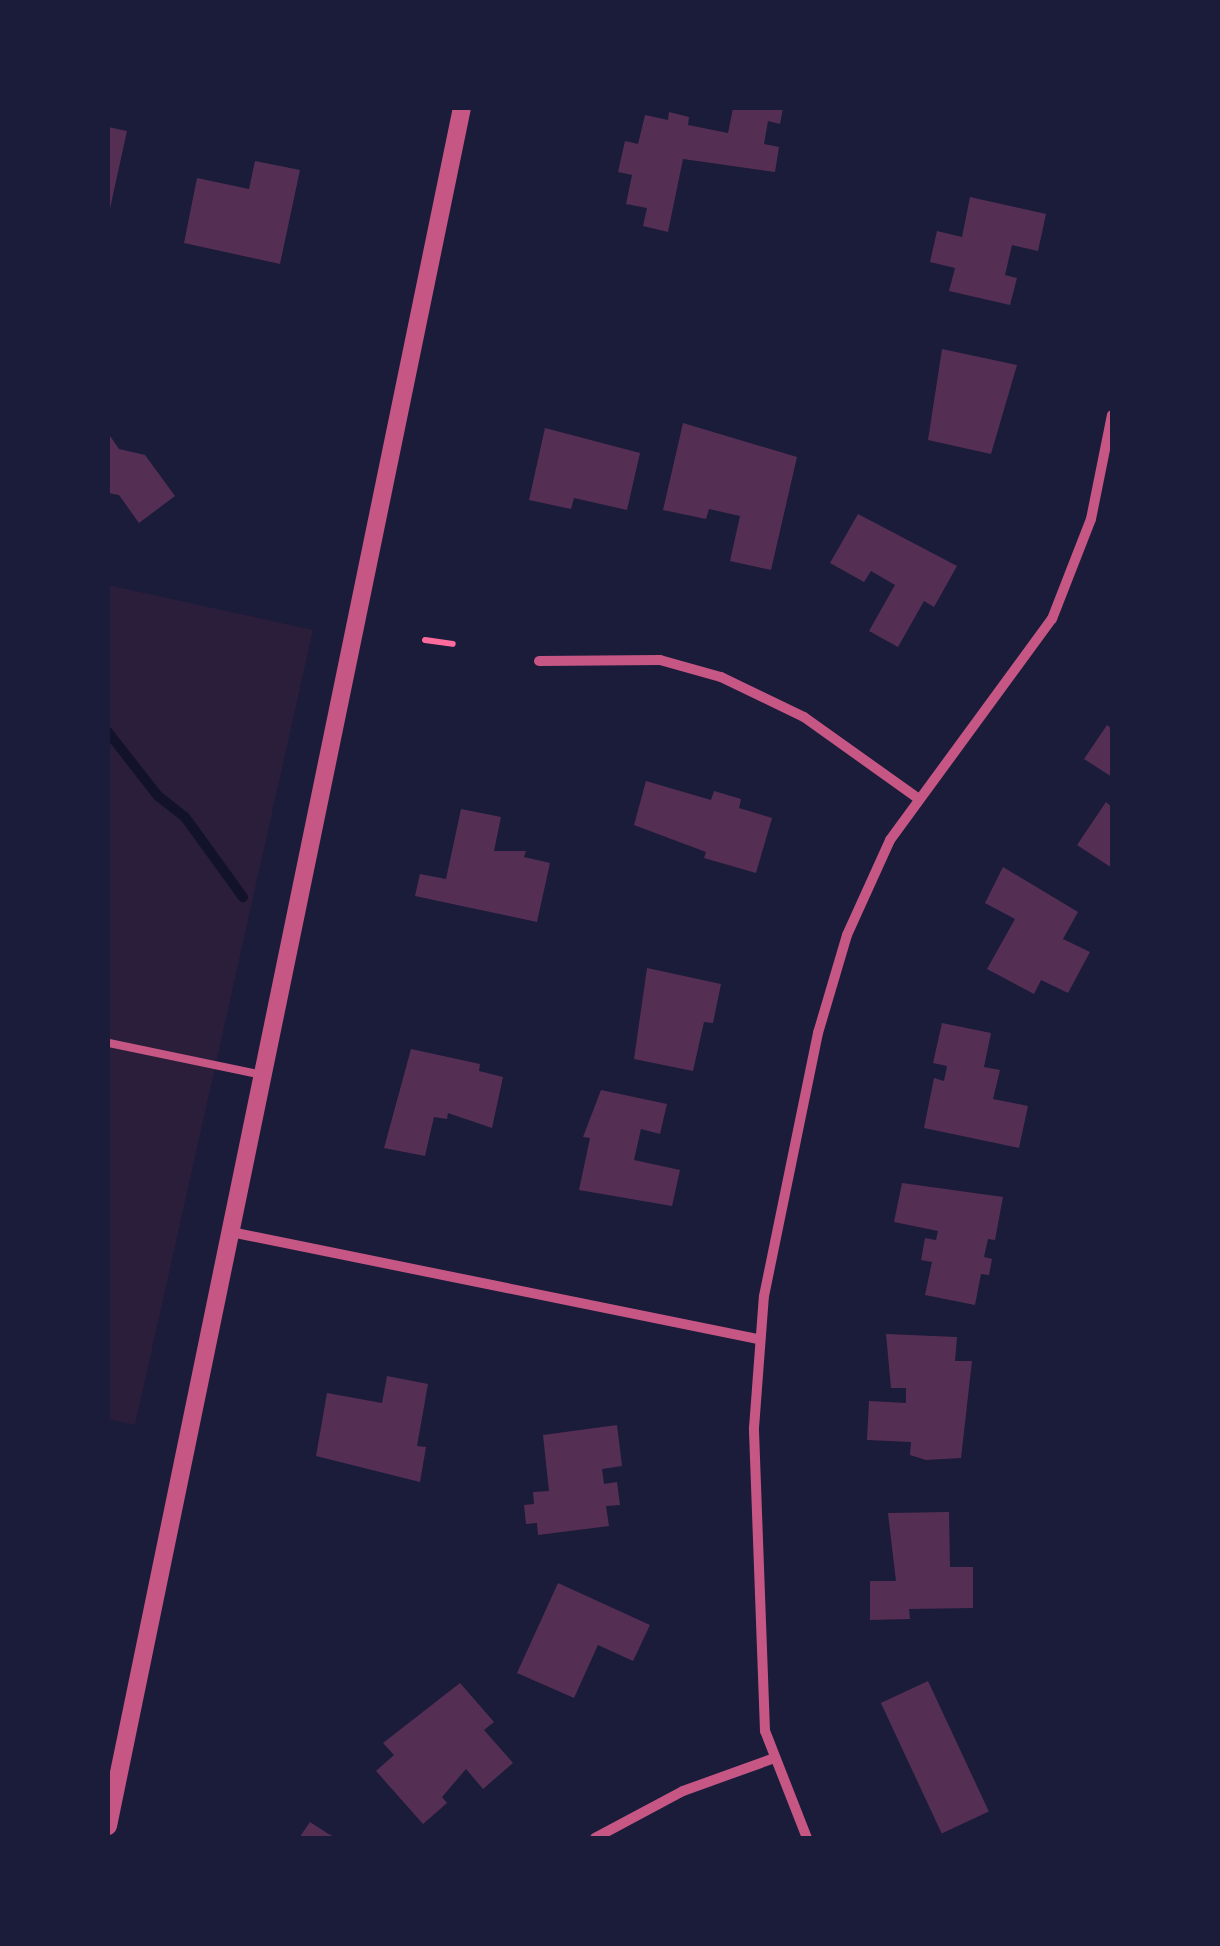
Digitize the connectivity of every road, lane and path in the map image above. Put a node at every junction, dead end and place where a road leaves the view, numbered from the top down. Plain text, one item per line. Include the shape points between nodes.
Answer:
1 (462, 108) edge
2 (1112, 415) edge
3 (425, 640) dead end
4 (453, 644) dead end
5 (539, 661) dead end
6 (916, 797) junction
7 (109, 1044) edge
8 (266, 1076) junction
9 (232, 1232) junction
10 (758, 1340) junction
11 (772, 1759) junction
12 (113, 1774) edge
13 (108, 1826) edge
14 (595, 1838) edge
15 (807, 1838) edge

1 - 8 street
2 - 6 street via 1091,519 1052,619
3 - 4 path
5 - 6 street via 660,660 721,677 804,717
6 - 10 street via 867,885 831,980
7 - 8 lane
8 - 9 street
9 - 10 street
9 - 12 street
10 - 11 street via 758,1628
11 - 14 street via 683,1790
11 - 15 street
12 - 13 street

